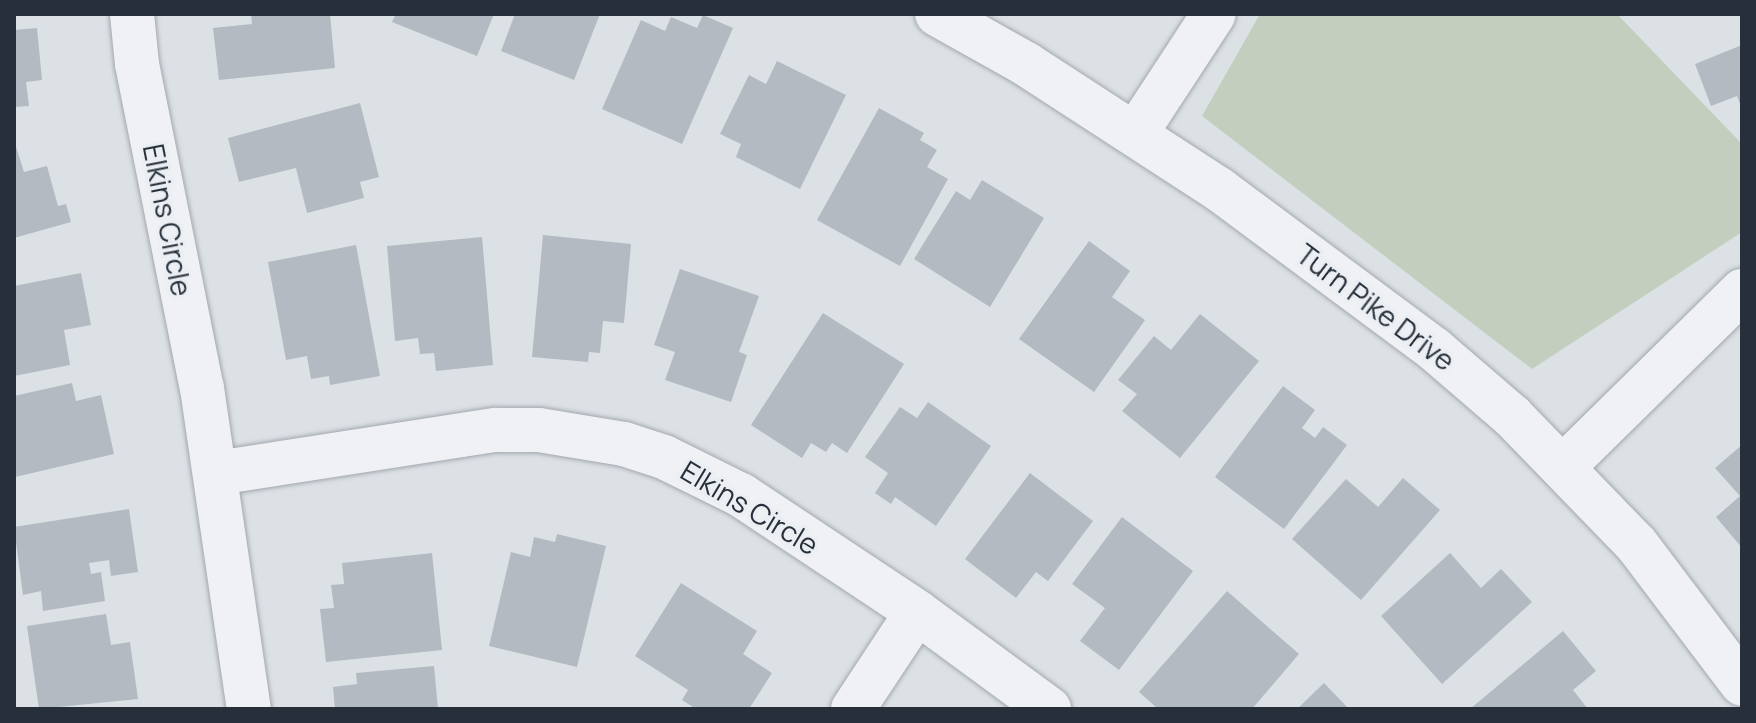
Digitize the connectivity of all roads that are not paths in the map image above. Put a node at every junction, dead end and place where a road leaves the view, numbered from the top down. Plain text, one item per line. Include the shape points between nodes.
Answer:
1 (132, 14) edge
2 (937, 14) edge
3 (1214, 14) edge
4 (1136, 133) junction
5 (1742, 291) edge
6 (1564, 466) junction
7 (217, 473) junction
8 (917, 612) junction
9 (1742, 684) edge
10 (249, 709) edge
11 (853, 709) edge
12 (1049, 709) edge

1 - 7 street, Elkins Circle via 137,64
2 - 4 street, Turn Pike Drive
3 - 4 street
4 - 6 street, Turn Pike Drive via 1434,349
5 - 6 street
6 - 9 street, Turn Pike Drive via 1637,545
7 - 8 street, Elkins Circle via 496,430 582,435 664,457 704,474
7 - 10 street, Elkins Circle
8 - 11 street
8 - 12 street, Elkins Circle

